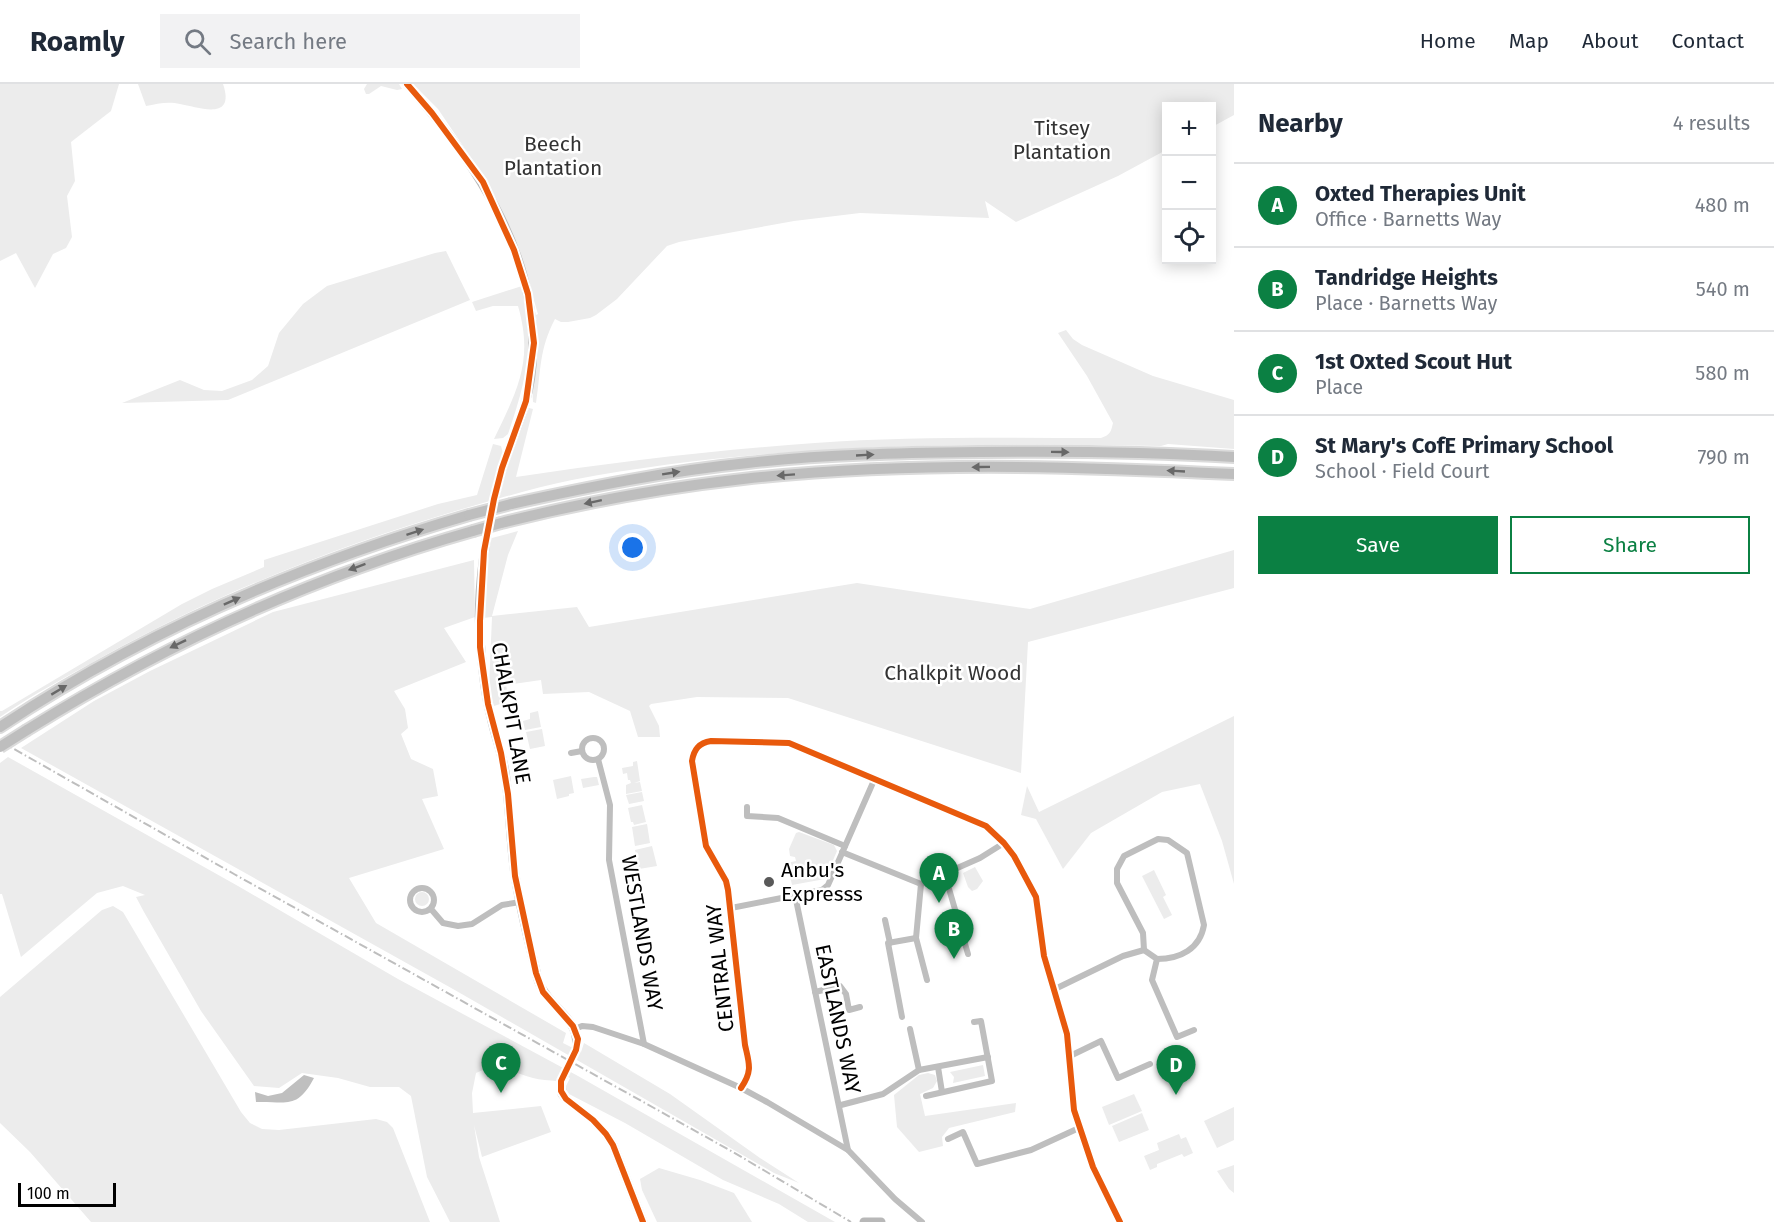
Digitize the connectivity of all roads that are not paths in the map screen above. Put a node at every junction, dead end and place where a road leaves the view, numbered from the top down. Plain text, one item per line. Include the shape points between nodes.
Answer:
1 (407, 84) edge
2 (1234, 457) edge
3 (1234, 474) edge
4 (5, 724) edge
5 (0, 747) edge
6 (582, 751) junction
7 (570, 753) dead end
8 (598, 759) junction
9 (874, 778) junction
10 (747, 807) dead end
11 (1004, 843) junction
12 (844, 849) junction
13 (945, 875) junction
14 (921, 884) junction
15 (795, 895) junction
16 (520, 902) junction
17 (731, 908) junction
18 (431, 909) junction
19 (885, 920) dead end
20 (916, 938) junction
21 (890, 943) junction
22 (1144, 950) junction
23 (968, 954) dead end
24 (1157, 959) junction
25 (927, 980) dead end
26 (1055, 989) junction
27 (815, 992) junction
28 (860, 1007) dead end
29 (902, 1017) dead end
30 (974, 1022) dead end
31 (575, 1029) junction
32 (910, 1029) dead end
33 (1194, 1030) dead end
34 (644, 1044) junction
35 (576, 1050) tunnel mouth
36 (1070, 1056) junction
37 (987, 1057) junction
38 (1150, 1064) dead end
39 (938, 1067) junction
40 (919, 1070) junction
41 (564, 1075) tunnel mouth
42 (741, 1088) junction
43 (942, 1092) junction
44 (926, 1096) dead end
45 (840, 1105) junction
46 (1079, 1128) junction
47 (948, 1139) dead end
48 (849, 1150) junction
49 (643, 1222) edge
50 (864, 1222) edge
51 (881, 1222) edge
52 (922, 1222) edge
53 (1120, 1222) edge

1 - 16 street, CHALKPIT LANE via 483,182 514,250 533,326 526,401 502,468 484,551 480,621 487,699 504,767
4 -> 2 highway, bridge via 119,657 235,600 344,556 511,504 679,472 809,458 1024,452
3 -> 5 highway, bridge via 1034,467 917,468 741,479 590,502 501,523 373,562 241,614 146,660
6 - 7 street
6 - 8 street via 590,759
6 - 8 street via 586,741 598,740 603,749
8 - 34 street, WESTLANDS WAY via 610,805 609,860
9 - 11 street, CENTRAL WAY via 986,826
9 - 12 street
9 - 17 street, CENTRAL WAY via 789,742 711,741 696,748 692,761 706,846 726,881
10 - 12 street via 747,816 778,818
11 - 13 street
11 - 26 street, CENTRAL WAY via 1036,897 1044,956
12 - 14 street
12 - 15 street via 828,885 822,890
13 - 14 street
13 - 23 street
14 - 20 street
15 - 17 street
15 - 27 street, EASTLANDS WAY
16 - 18 street via 502,905 472,924 458,926 443,923
16 - 31 street, CHALKPIT LANE via 539,983
17 - 42 street, CENTRAL WAY via 750,1067
18 - 18 street via 424,912 413,908 410,902 414,891 429,890 434,897
19 - 21 street
20 - 21 street
20 - 25 street
21 - 29 street
22 - 24 street
22 - 24 street via 1143,933 1118,882 1118,868 1124,856 1158,839 1168,840 1187,853 1203,926 1193,948 1178,956
22 - 26 street
24 - 33 street via 1152,980 1177,1037
26 - 36 street, CENTRAL WAY
27 - 28 street via 840,986 849,1010
27 - 45 street, EASTLANDS WAY
30 - 37 street via 981,1021
31 - 34 street via 593,1027
31 - 35 street
32 - 40 street
34 - 42 street
36 - 38 street via 1101,1041 1118,1078
36 - 46 street, CENTRAL WAY
37 - 39 street
37 - 43 street via 992,1081
39 - 40 street
39 - 43 street
40 - 45 street via 883,1094
41 - 49 street via 562,1094 613,1145
42 - 48 street
43 - 44 street
45 - 48 street, EASTLANDS WAY
46 - 47 street via 1031,1150 976,1164 963,1132
46 - 53 street, CENTRAL WAY
48 - 52 street
50 - 51 street

